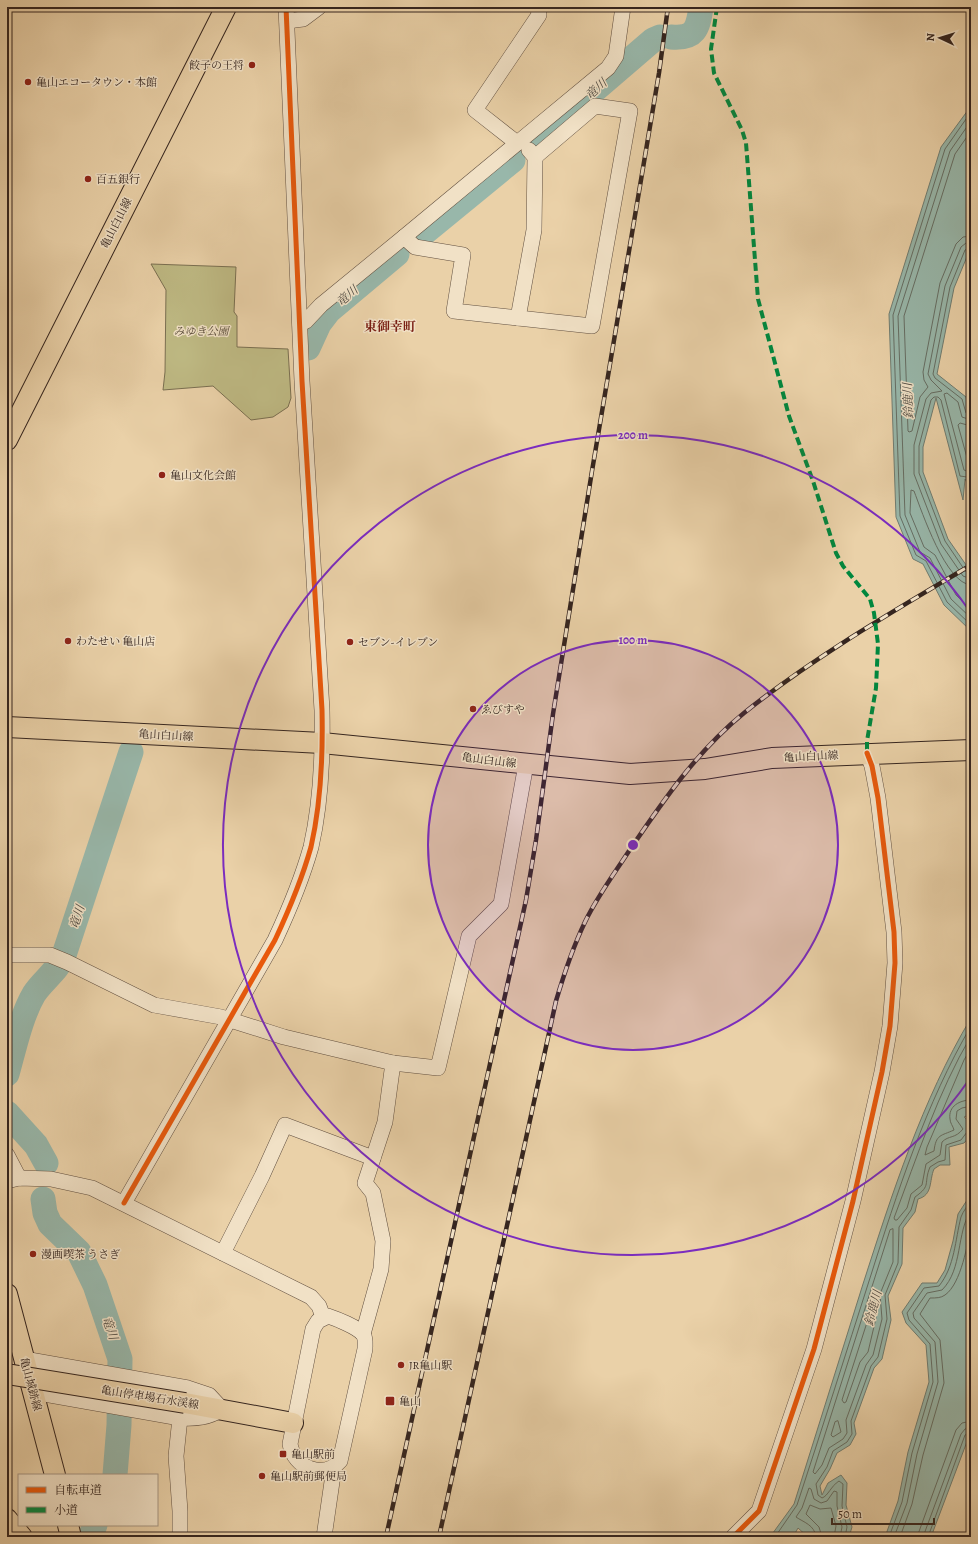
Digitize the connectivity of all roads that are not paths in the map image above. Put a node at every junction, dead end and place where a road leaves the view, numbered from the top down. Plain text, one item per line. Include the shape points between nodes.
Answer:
1 (226, 7) edge
2 (319, 7) edge
3 (538, 7) edge
4 (623, 7) edge
5 (287, 14) edge
6 (519, 141) junction
7 (534, 158) junction
8 (404, 237) junction
9 (518, 318) junction
10 (300, 324) junction
11 (7, 440) edge
12 (7, 727) edge
13 (322, 743) junction
14 (971, 750) edge
15 (872, 753) junction
16 (526, 764) junction
17 (7, 955) edge
18 (230, 1021) junction
19 (393, 1063) junction
20 (7, 1155) edge
21 (373, 1158) junction
22 (13, 1179) edge
23 (124, 1203) junction
24 (223, 1253) junction
25 (7, 1294) edge
26 (323, 1317) junction
27 (363, 1334) junction
28 (24, 1359) junction
29 (7, 1374) edge
30 (33, 1392) junction
31 (222, 1409) junction
32 (183, 1410) junction
33 (293, 1423) junction
34 (334, 1468) junction
35 (55, 1474) edge
36 (7, 1519) edge
37 (68, 1526) edge
38 (22, 1537) edge
39 (71, 1537) edge
40 (180, 1537) edge
41 (324, 1537) edge
42 (734, 1537) edge

1 - 11 main road, 亀山白山線
2 - 5 street via 303,19
3 - 6 street via 539,14 475,110
4 - 6 street via 616,56 608,68
5 - 10 street
6 - 7 street
6 - 8 street
7 - 9 street via 534,230
7 - 9 street via 595,106 630,111 592,326
8 - 9 street via 415,247 463,255 454,311
8 - 10 street
10 - 13 street
12 - 13 main road, 亀山白山線
13 - 16 main road, 亀山白山線
13 - 18 street via 315,822 311,846 299,883 275,940
14 - 15 main road, 亀山白山線
15 - 16 main road, 亀山白山線 via 772,758 705,769 640,774
15 - 42 street via 894,932 895,963 890,1026 882,1072 853,1201 812,1356 759,1511
16 - 19 street via 501,904 469,936 438,1068
17 - 18 street via 50,955 154,1006 221,1017
18 - 19 street via 284,1037
18 - 23 street
19 - 21 street via 385,1122
20 - 22 street
21 - 24 street via 285,1125
21 - 27 street via 365,1183 373,1193 383,1241 381,1269
22 - 23 street via 68,1181 92,1188
23 - 24 street
24 - 26 street via 311,1297 319,1306
25 - 28 main road, 亀山城跡線
26 - 27 street via 336,1319
26 - 33 street via 313,1329
27 - 34 street via 363,1358 340,1461
28 - 30 main road, 亀山城跡線
28 - 31 street via 188,1388 209,1395
29 - 32 main road, 亀山停車場石水渓線, bridge
30 - 32 street via 128,1408
30 - 35 main road, 亀山城跡線
31 - 32 main road, 亀山停車場石水渓線
31 - 33 main road, 亀山停車場石水渓線
32 - 40 street via 176,1456
33 - 34 street via 290,1444 296,1460 309,1469
34 - 41 street
36 - 38 main road
37 - 39 main road

